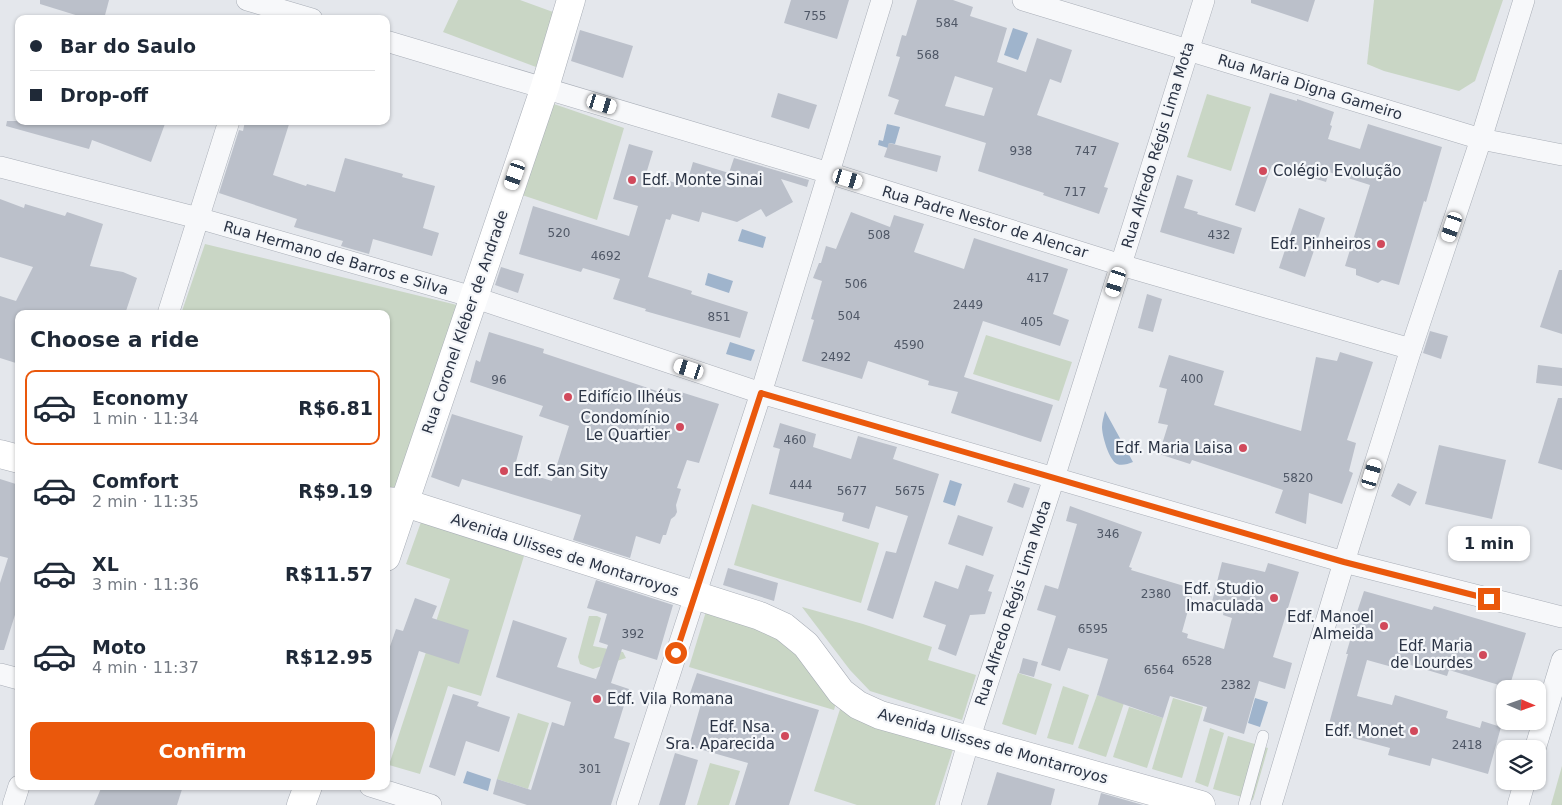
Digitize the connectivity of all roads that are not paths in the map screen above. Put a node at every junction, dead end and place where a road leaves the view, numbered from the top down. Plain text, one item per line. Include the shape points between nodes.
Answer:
1 (571, 0) edge
2 (882, 0) edge
3 (1023, 0) edge
4 (1204, 0) edge
5 (1524, 0) edge
6 (260, 6) edge
7 (296, 15) edge
8 (390, 42) edge
9 (1188, 50) junction
10 (545, 87) junction
11 (228, 125) edge
12 (1481, 139) junction
13 (1562, 155) edge
14 (0, 167) edge
15 (829, 173) junction
16 (198, 218) junction
17 (1121, 264) junction
18 (473, 297) junction
19 (169, 310) edge
20 (1411, 349) junction
21 (761, 393) junction
22 (0, 454) edge
23 (15, 458) edge
24 (1054, 478) junction
25 (396, 502) edge
26 (390, 536) edge
27 (1344, 562) junction
28 (695, 596) junction
29 (1562, 617) edge
30 (1562, 660) edge
31 (0, 674) edge
32 (15, 678) edge
33 (1263, 736) dead end
34 (969, 740) junction
35 (1538, 740) edge
36 (18, 790) edge
37 (307, 790) edge
38 (383, 790) edge
39 (1522, 790) edge
40 (13, 805) edge
41 (301, 805) edge
42 (431, 805) edge
43 (627, 805) edge
44 (950, 805) edge
45 (1201, 805) edge
46 (1244, 805) edge
47 (1271, 805) edge
48 (1518, 805) edge

1 - 10 main road, Rua Coronel Kléber de Andrade
2 - 15 street
3 - 9 street, Rua Maria Digna Gameiro
4 - 9 street, Rua Alfredo Régis Lima Mota
5 - 12 street
6 - 7 street
8 - 10 street, Rua Padre Nestor de Alencar
9 - 12 street, Rua Maria Digna Gameiro
9 - 17 street, Rua Alfredo Régis Lima Mota
10 - 15 street, Rua Padre Nestor de Alencar
10 - 18 main road, Rua Coronel Kléber de Andrade
11 - 16 street
12 - 13 street, Rua Maria Digna Gameiro
12 - 20 street
14 - 16 street, Rua Hermano de Barros e Silva
15 - 17 street, Rua Padre Nestor de Alencar
15 - 21 street
16 - 18 street, Rua Hermano de Barros e Silva
16 - 19 street
17 - 20 street, Rua Padre Nestor de Alencar
17 - 24 street, Rua Alfredo Régis Lima Mota
18 - 21 street, Rua Hermano de Barros e Silva
18 - 25 main road, Rua Coronel Kléber de Andrade
20 - 27 street
21 - 24 street, Rua Hermano de Barros e Silva
21 - 28 street
22 - 23 main road
24 - 27 street, Rua Hermano de Barros e Silva
24 - 34 street, Rua Alfredo Régis Lima Mota
25 - 26 main road, Rua Coronel Kléber de Andrade
25 - 28 main road, Avenida Ulisses de Montarroyos
27 - 29 street, Rua Hermano de Barros e Silva
27 - 47 street
28 - 34 main road, Avenida Ulisses de Montarroyos via 784,627 806,645 841,692 858,705 880,715
28 - 43 street
30 - 35 street
31 - 32 street
33 - 46 lane
34 - 44 street, Rua Alfredo Régis Lima Mota
34 - 45 main road, Avenida Ulisses de Montarroyos
36 - 40 street
37 - 41 main road
38 - 42 street
39 - 48 street

